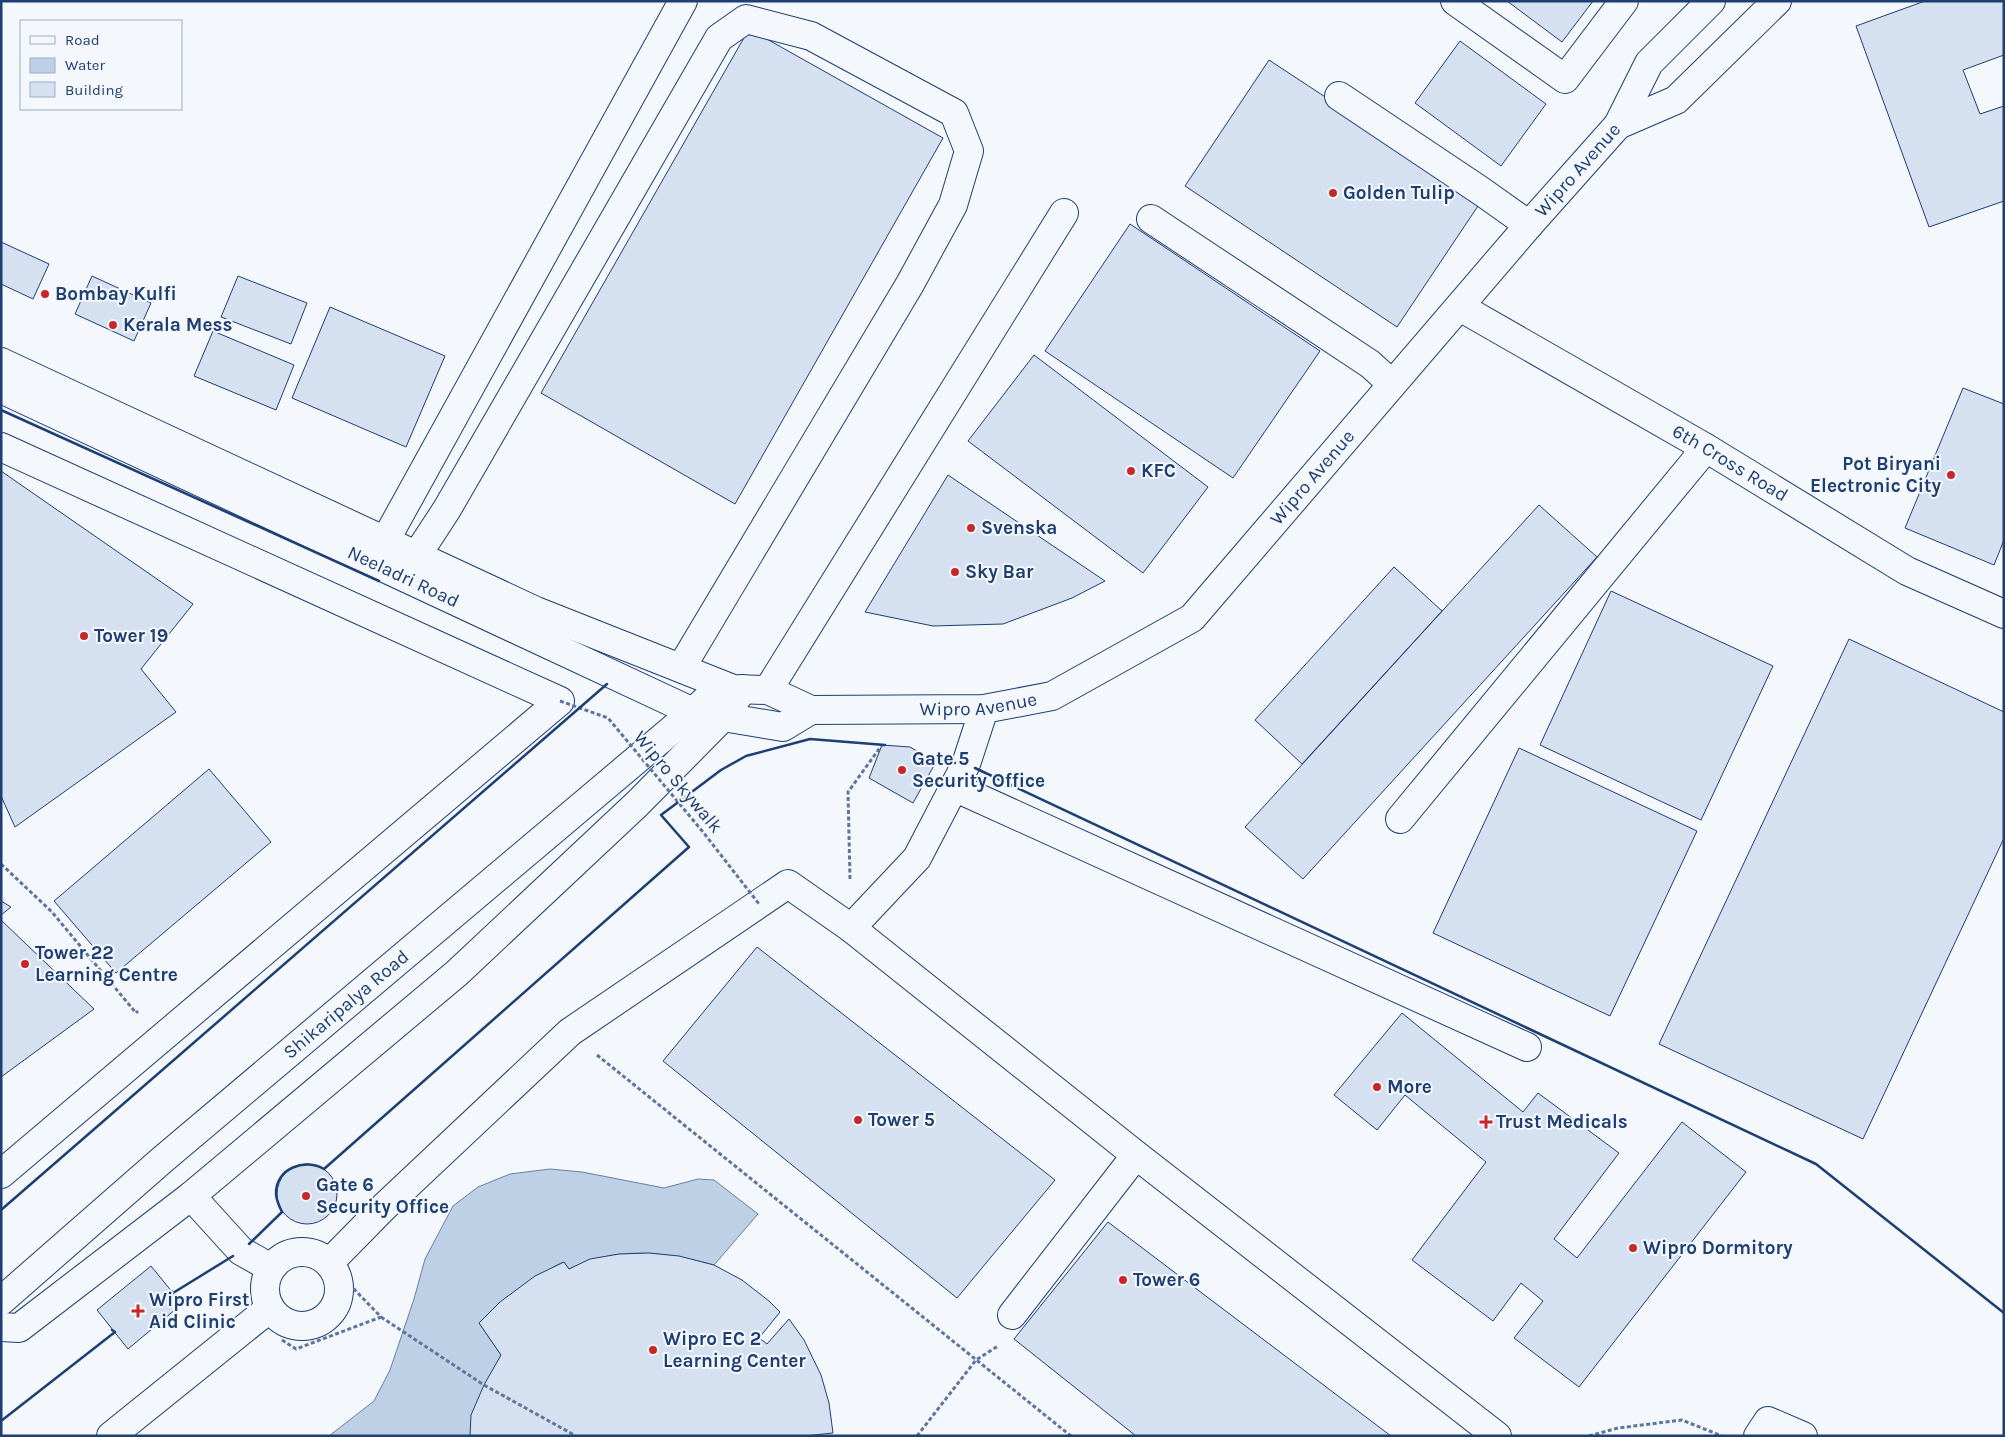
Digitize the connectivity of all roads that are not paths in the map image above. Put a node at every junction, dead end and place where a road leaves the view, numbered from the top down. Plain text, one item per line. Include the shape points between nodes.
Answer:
1 (682, 1) edge
2 (1455, 1) edge
3 (1624, 1) edge
4 (1711, 1) edge
5 (1777, 1) edge
6 (1339, 96) dead end
7 (1618, 125) junction
8 (1064, 213) dead end
9 (1151, 219) dead end
10 (1529, 225) junction
11 (1460, 306) junction
12 (1, 362) edge
13 (1392, 384) junction
14 (1, 389) edge
15 (1, 447) edge
16 (1706, 448) junction
17 (385, 541) junction
18 (418, 555) junction
19 (2004, 614) edge
20 (681, 668) junction
21 (741, 688) junction
22 (984, 709) junction
23 (811, 710) junction
24 (693, 712) junction
25 (723, 717) junction
26 (954, 787) junction
27 (1400, 819) dead end
28 (851, 928) junction
29 (1527, 1047) dead end
30 (1136, 1155) junction
31 (1, 1174) edge
32 (191, 1196) junction
33 (329, 1263) junction
34 (271, 1268) junction
35 (1, 1301) edge
36 (261, 1315) junction
37 (1012, 1315) dead end
38 (1, 1327) edge
39 (112, 1436) edge
40 (1497, 1436) edge
41 (1758, 1436) edge
42 (1803, 1436) edge

1 - 17 main road
2 - 3 main road via 1564,79
4 - 7 main road via 1649,63
5 - 7 main road, Wipro Avenue via 1676,100
6 - 10 main road
7 - 10 main road, Wipro Avenue
8 - 21 main road
9 - 13 main road via 1370,364
10 - 11 main road, Wipro Avenue
11 - 13 main road, Wipro Avenue
11 - 16 main road, 6th Cross Road
12 - 17 main road, Neeladri Road
13 - 22 main road, Wipro Avenue via 1192,618 1052,696
14 - 24 main road, Neeladri Road
15 - 31 main road via 560,701
16 - 19 main road, 6th Cross Road via 1907,571
16 - 27 main road
17 - 18 main road, Neeladri Road
18 - 20 main road, Neeladri Road via 536,611
18 - 20 main road via 719,38 746,19 811,36 954,114 970,151 953,205 910,284
20 - 21 main road, Neeladri Road
21 - 23 main road, Wipro Avenue
21 - 24 main road, Shikaripalya Road
21 - 25 main road
22 - 23 main road, Wipro Avenue
22 - 26 main road via 966,764
23 - 25 main road, Neeladri Road via 783,727
24 - 25 main road, Neeladri Road
24 - 35 main road, Shikaripalya Road via 162,1160
25 - 32 main road via 637,804 457,973
26 - 28 main road via 917,858
26 - 29 main road
28 - 30 main road
28 - 33 main road via 788,884 570,1032
30 - 37 main road
30 - 40 main road
32 - 34 main road via 241,1251
32 - 38 main road via 19,1328
33 - 34 main road via 308,1252 295,1252 280,1258
33 - 36 main road via 335,1270 339,1295 327,1316 306,1326
34 - 36 main road via 264,1288
36 - 39 main road
41 - 42 main road via 1768,1422

